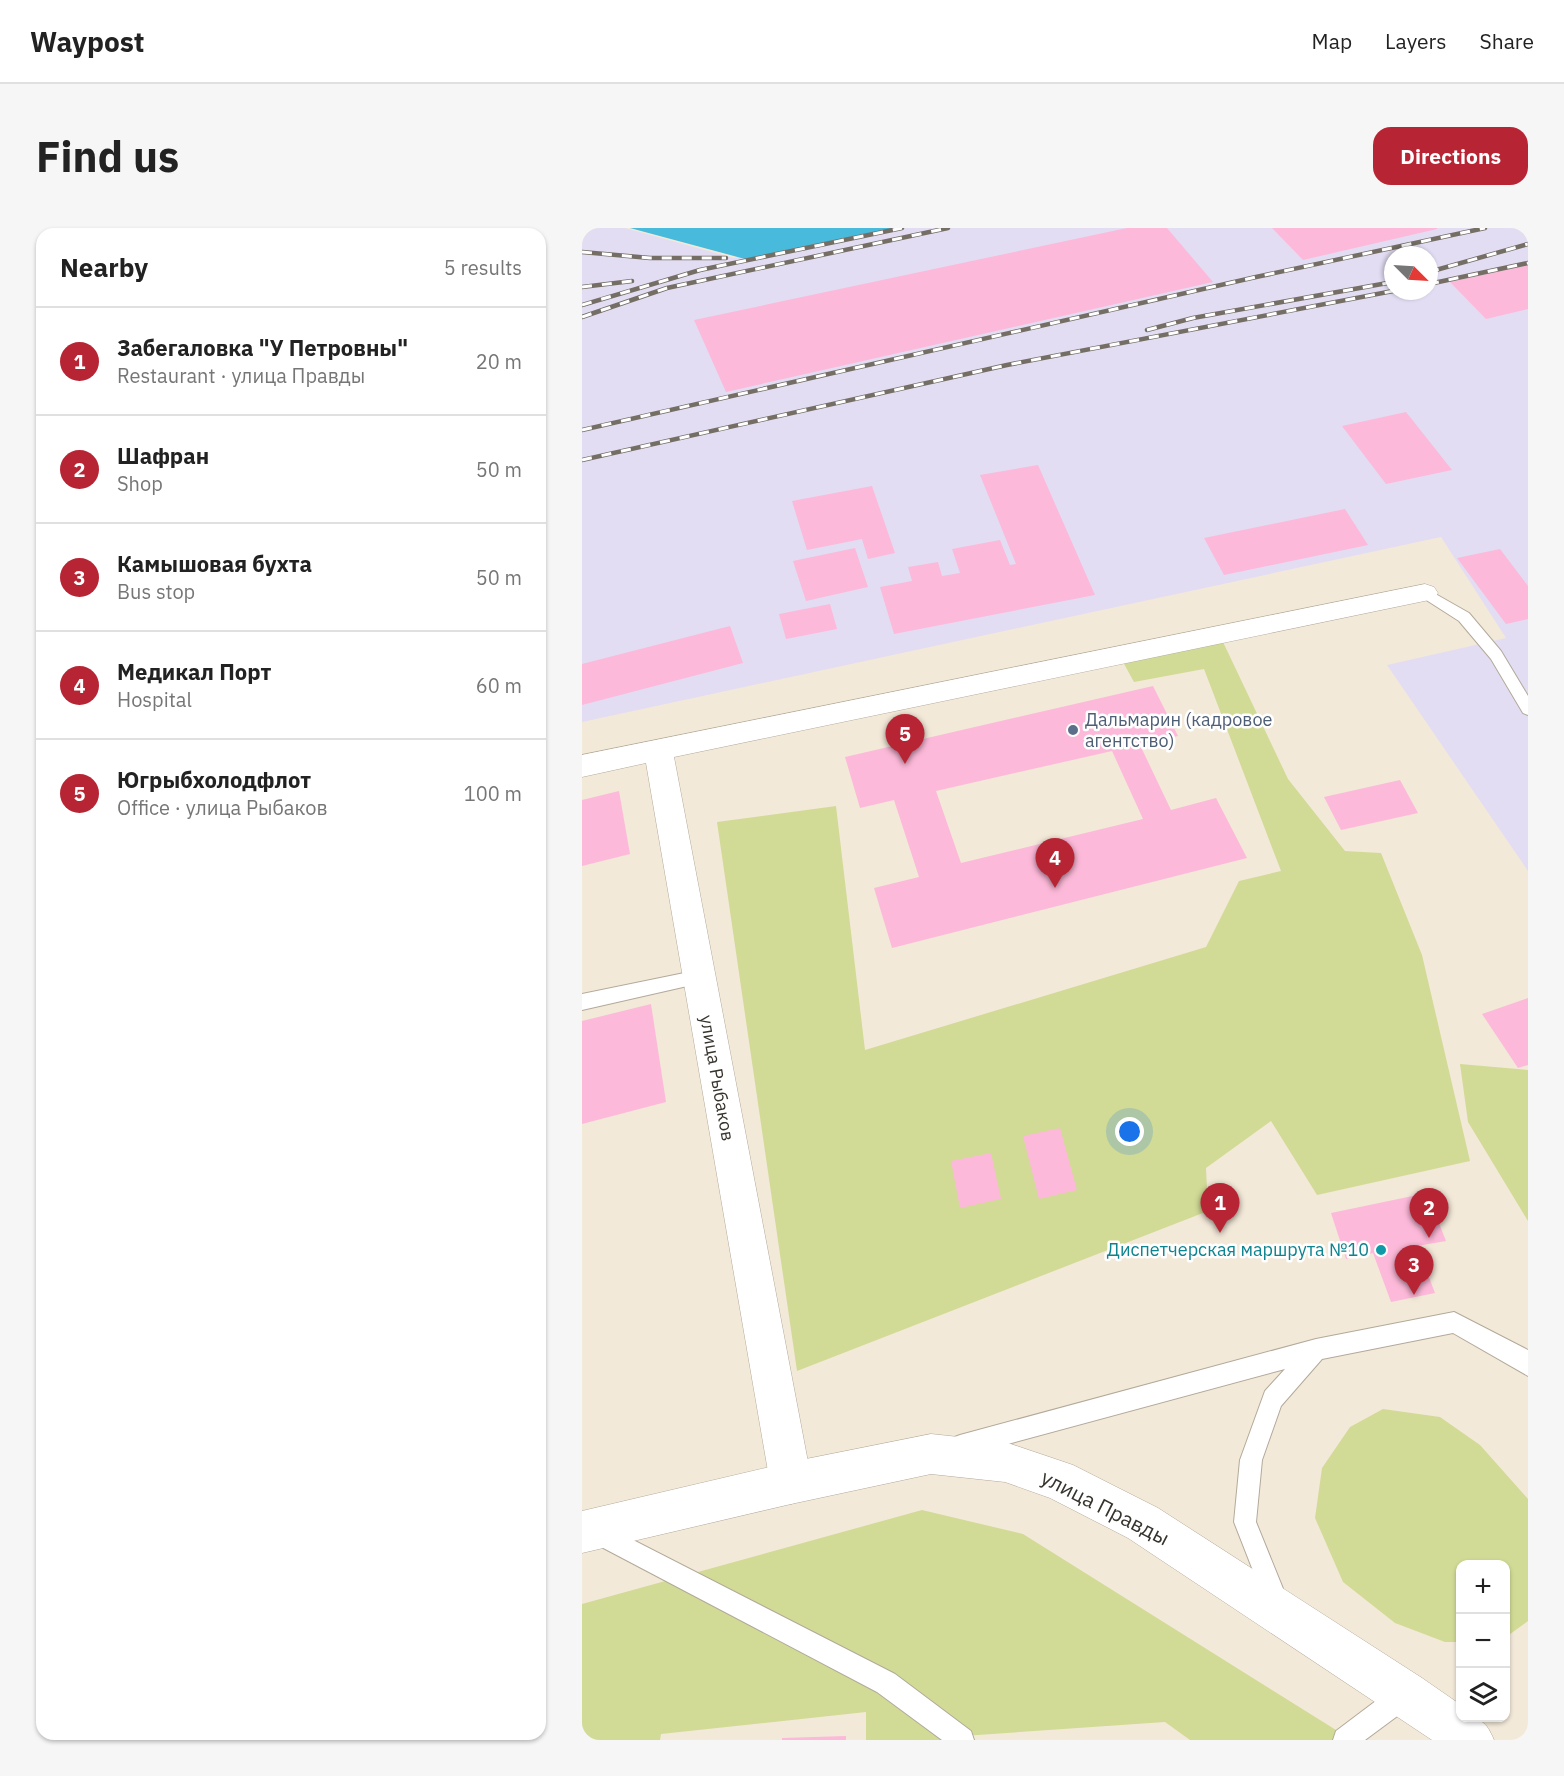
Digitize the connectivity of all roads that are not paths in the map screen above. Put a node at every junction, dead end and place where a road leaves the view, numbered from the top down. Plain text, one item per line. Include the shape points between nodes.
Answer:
1 (1425, 592) joint
2 (1528, 709) edge
3 (658, 750) junction
4 (582, 766) edge
5 (699, 977) junction
6 (582, 1002) edge
7 (1316, 1350) junction
8 (1528, 1365) edge
9 (931, 1454) junction
10 (791, 1483) junction
11 (586, 1531) edge
12 (1282, 1615) junction
13 (1406, 1694) junction
14 (962, 1740) edge
15 (1345, 1740) edge
16 (1471, 1740) edge

1 - 2 lane via 1464,617 1496,655
1 - 3 street
3 - 4 street
3 - 5 street, улица Рыбаков
5 - 6 lane
5 - 10 street, улица Рыбаков
7 - 8 lane via 1454,1322
7 - 9 lane
7 - 12 lane via 1273,1399 1251,1460 1245,1522
9 - 10 street, улица Правды
9 - 12 street, улица Правды via 1005,1462 1058,1480 1143,1523
10 - 11 street, улица Правды
11 - 14 lane via 885,1683
12 - 13 street, улица Правды
13 - 15 lane
13 - 16 street, улица Правды

